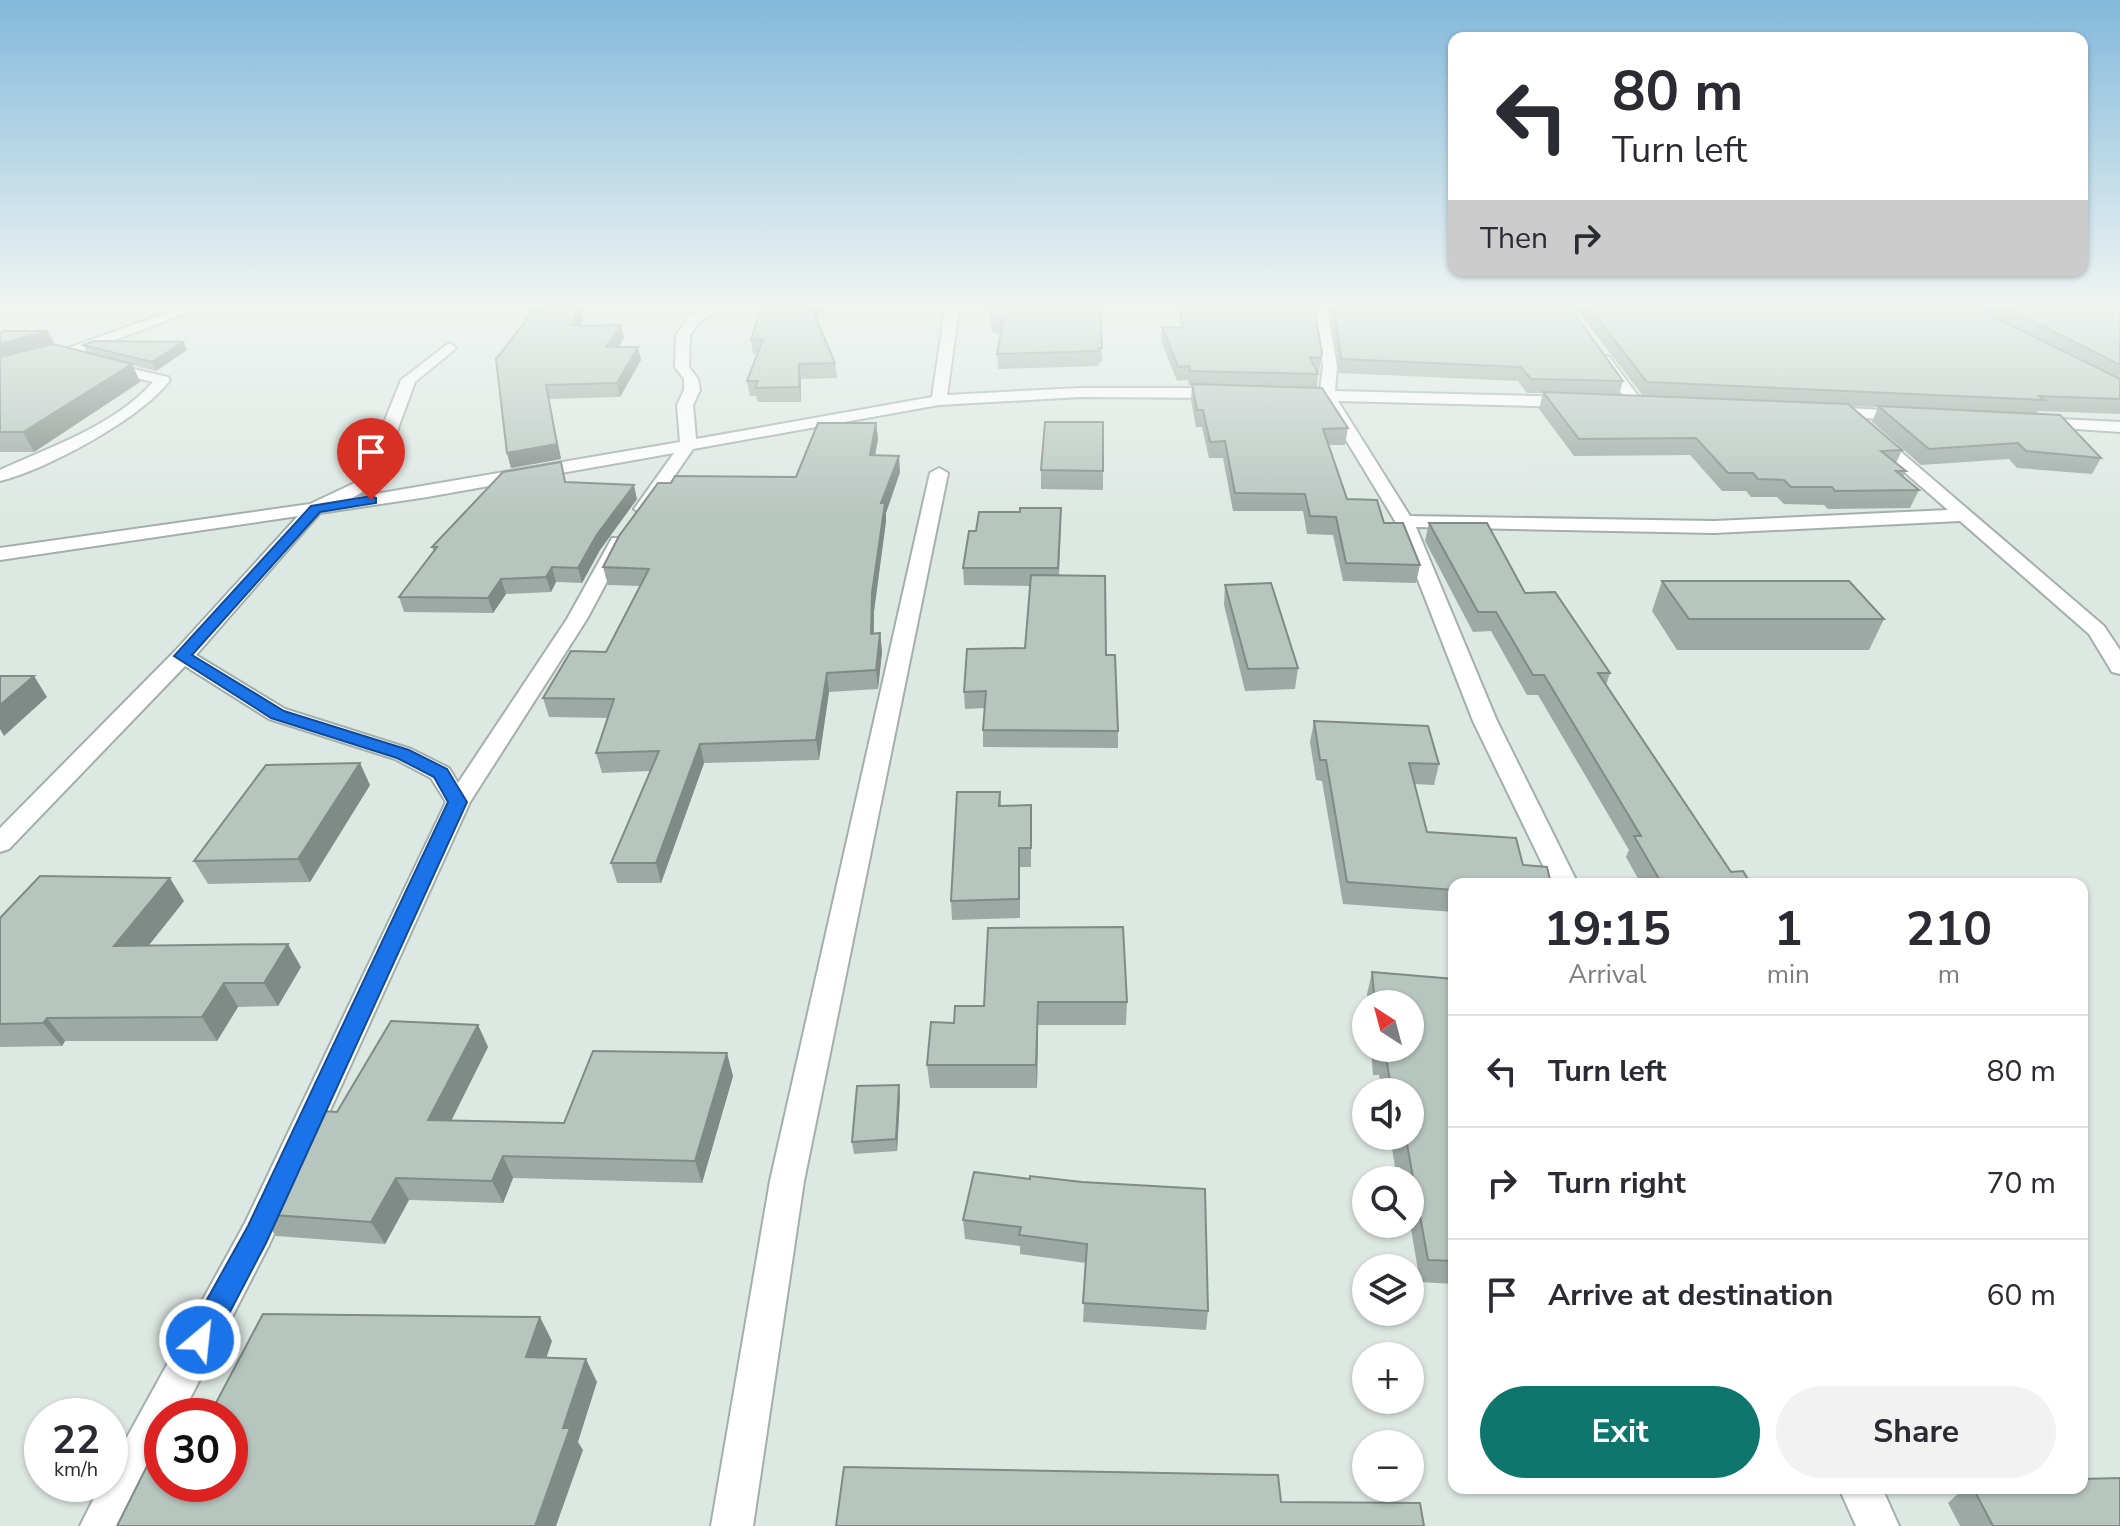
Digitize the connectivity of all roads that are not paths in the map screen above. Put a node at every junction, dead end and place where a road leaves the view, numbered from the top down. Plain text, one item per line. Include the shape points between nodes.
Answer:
1 (136, 373) edge
2 (416, 373) edge
3 (687, 373) edge
4 (943, 373) edge
5 (1329, 373) edge
6 (1614, 373) edge
7 (1247, 394) edge
8 (1279, 395) edge
9 (1327, 396) junction
10 (939, 400) junction
11 (1590, 402) edge
12 (1636, 403) edge
13 (1816, 411) edge
14 (1845, 412) junction
15 (1922, 416) edge
16 (2028, 422) edge
17 (2120, 427) edge
18 (688, 445) junction
19 (939, 473) dead end
20 (0, 476) edge
21 (315, 508) junction
22 (1963, 515) junction
23 (1404, 521) junction
24 (0, 554) edge
25 (2097, 630) junction
26 (2120, 633) edge
27 (183, 656) junction
28 (2120, 667) edge
29 (458, 802) junction
30 (0, 843) edge
31 (1562, 878) edge
32 (1863, 1494) edge
33 (101, 1526) edge
34 (732, 1526) edge
35 (1878, 1526) edge

1 - 20 street via 163,380 154,394 130,410
2 - 21 street via 408,380 369,483
3 - 18 street via 692,390 685,405
4 - 10 street
5 - 9 street
6 - 12 street
7 - 10 street via 1096,391
8 - 9 street
9 - 11 street
9 - 23 street
10 - 18 street
13 - 14 street
14 - 15 street
14 - 22 street
16 - 17 street
18 - 21 street
18 - 29 street via 612,552 577,619
19 - 34 street via 787,1181
21 - 24 street
21 - 27 street
22 - 23 street via 1714,527
22 - 25 street
23 - 31 street via 1485,721
25 - 26 street
25 - 28 street
27 - 29 street via 277,714 403,754 440,773
27 - 30 street
29 - 33 street via 257,1234
32 - 35 street

